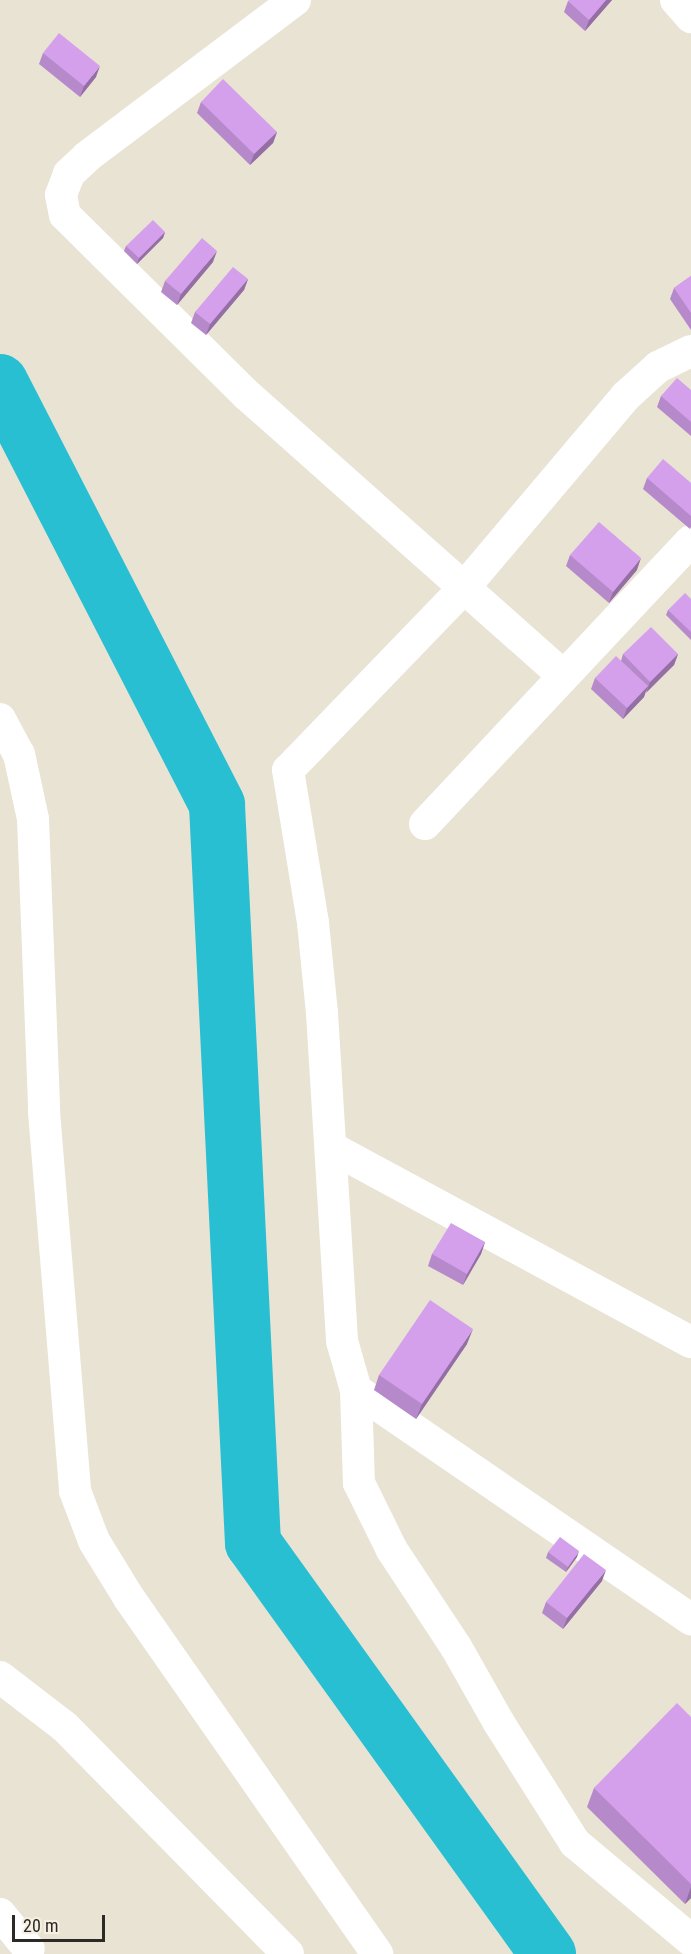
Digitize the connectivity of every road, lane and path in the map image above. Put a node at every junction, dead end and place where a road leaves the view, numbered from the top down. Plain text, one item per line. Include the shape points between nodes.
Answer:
1 (295, 0) edge
2 (676, 0) edge
3 (691, 17) edge
4 (691, 351) edge
5 (691, 541) edge
6 (464, 588) junction
7 (562, 675) junction
8 (0, 719) edge
9 (425, 824) dead end
10 (332, 1148) junction
11 (691, 1342) edge
12 (356, 1390) junction
13 (691, 1619) edge
14 (0, 1677) edge
15 (0, 1914) edge
16 (691, 1940) edge
17 (29, 1949) dead end
18 (288, 1954) edge
19 (377, 1954) edge

1 - 6 street via 87,157 69,174 62,195 65,215 247,395
2 - 3 street
4 - 6 street via 658,367 626,396
5 - 7 street
6 - 7 street
6 - 10 street via 288,770 313,923
7 - 9 street
8 - 19 street via 19,754 33,819 44,1112 75,1491 94,1541 129,1598
10 - 11 street
10 - 12 street via 342,1341
12 - 13 street
12 - 16 street via 359,1483 392,1550 575,1843
14 - 18 street via 65,1727
15 - 17 street

